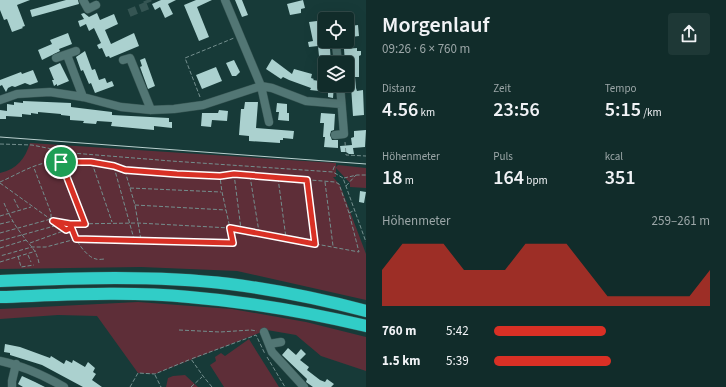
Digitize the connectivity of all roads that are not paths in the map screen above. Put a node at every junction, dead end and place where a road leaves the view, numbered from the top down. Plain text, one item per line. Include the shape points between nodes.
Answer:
1 (83, 0) edge
2 (225, 0) edge
3 (96, 5) dead end
4 (76, 51) dead end
5 (67, 55) junction
6 (56, 58) dead end
7 (123, 60) dead end
8 (261, 86) junction
9 (340, 92) edge
10 (83, 97) junction
11 (0, 100) edge
12 (341, 104) junction
13 (151, 110) junction
14 (269, 122) dead end
15 (344, 134) road end
16 (0, 281) edge
17 (0, 297) edge
18 (366, 311) edge
19 (366, 326) edge
20 (264, 332) road end
21 (281, 342) dead end
22 (269, 344) junction
23 (0, 361) edge
24 (16, 364) junction
25 (12, 387) edge
26 (64, 387) edge
27 (304, 387) edge

1 - 3 street via 88,9
2 - 8 street
4 - 5 street
5 - 6 street
5 - 10 street
7 - 13 street via 130,58
8 - 12 street via 306,101
8 - 13 street via 203,105
8 - 14 street
9 - 12 street
10 - 11 street via 33,92
10 - 13 street via 121,107
12 - 15 street
16 - 18 highway via 138,278 222,284 299,295
17 - 19 highway via 95,294 187,296 308,312
20 - 22 street
21 - 22 street
22 - 27 street via 272,352
23 - 24 street
24 - 25 street
24 - 26 street via 38,372

